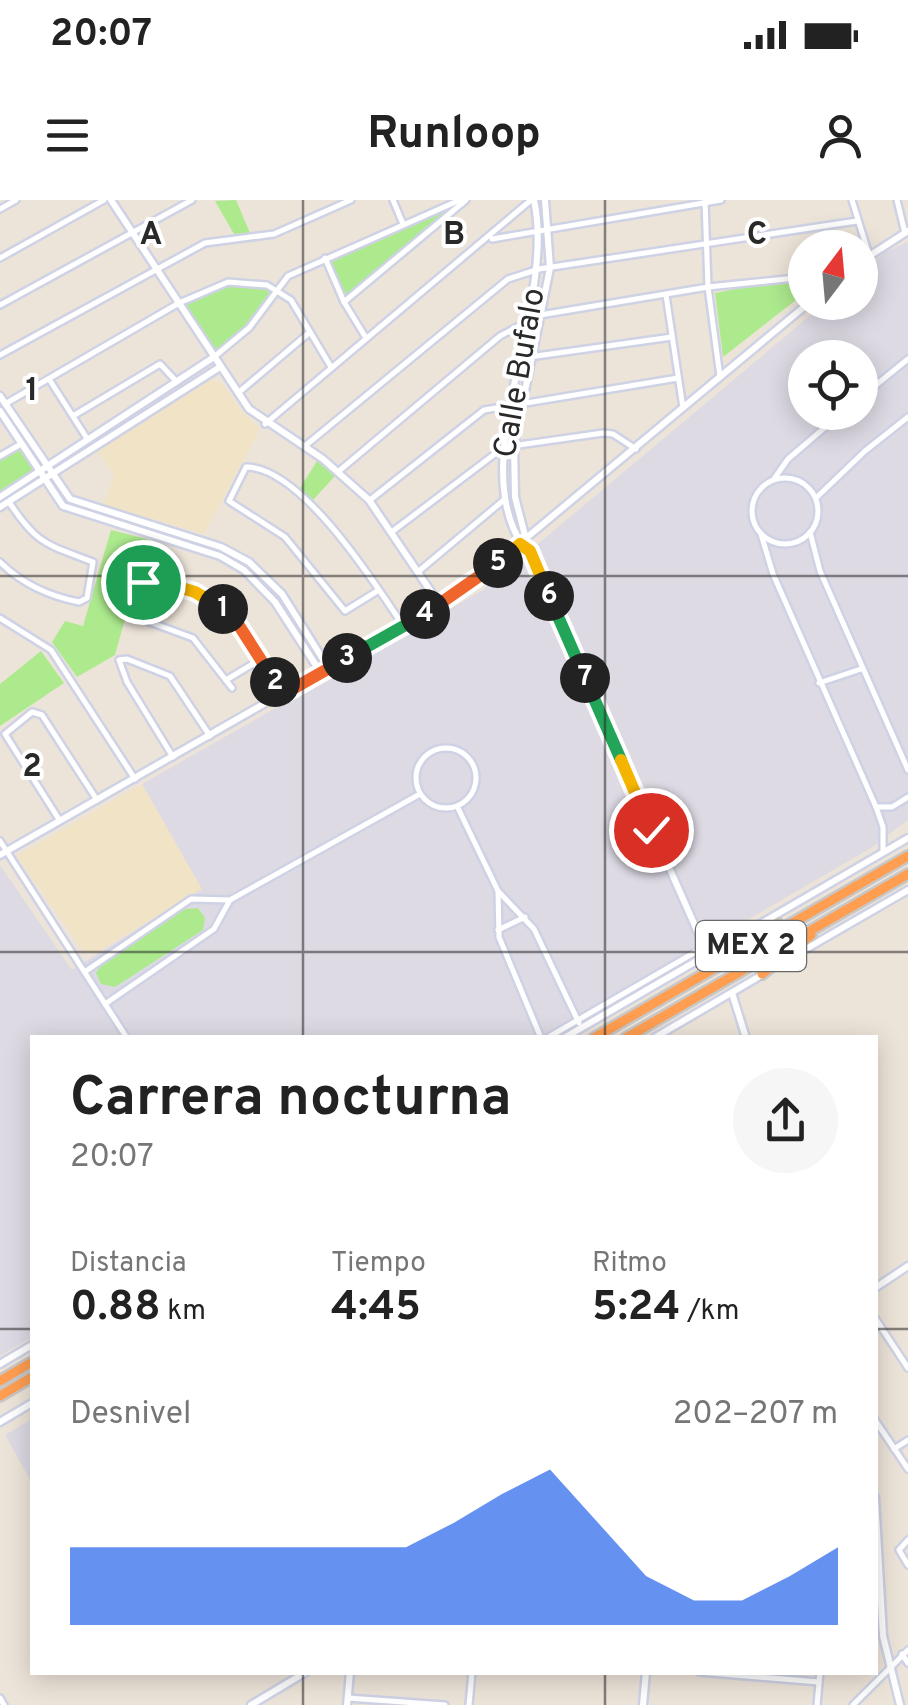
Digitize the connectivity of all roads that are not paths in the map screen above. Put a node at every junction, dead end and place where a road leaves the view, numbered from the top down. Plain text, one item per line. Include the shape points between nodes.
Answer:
1 (16, 200) edge
2 (108, 200) edge
3 (192, 200) edge
4 (352, 200) edge
5 (392, 200) edge
6 (463, 200) edge
7 (533, 200) edge
8 (545, 200) edge
9 (721, 200) edge
10 (852, 200) edge
11 (897, 200) edge
12 (705, 201) edge
13 (0, 209) edge
14 (857, 220) junction
15 (403, 224) junction
16 (550, 227) junction
17 (539, 229) junction
18 (860, 230) edge
19 (131, 232) junction
20 (906, 232) edge
21 (488, 240) junction
22 (707, 245) junction
23 (878, 249) edge
24 (0, 258) edge
25 (325, 258) junction
26 (156, 268) junction
27 (550, 268) junction
28 (539, 270) junction
29 (788, 279) edge
30 (708, 287) junction
31 (274, 288) junction
32 (666, 295) junction
33 (344, 302) junction
34 (179, 303) junction
35 (0, 306) edge
36 (540, 316) junction
37 (530, 319) junction
38 (788, 320) edge
39 (310, 332) junction
40 (672, 337) junction
41 (366, 338) junction
42 (0, 355) edge
43 (214, 357) junction
44 (522, 358) junction
45 (532, 358) junction
46 (908, 359) edge
47 (331, 366) junction
48 (220, 367) junction
49 (720, 377) junction
50 (678, 378) junction
51 (49, 380) junction
52 (176, 382) junction
53 (878, 383) edge
54 (238, 393) junction
55 (0, 396) edge
56 (523, 402) junction
57 (512, 404) junction
58 (2, 408) edge
59 (683, 408) junction
60 (73, 416) junction
61 (908, 417) edge
62 (265, 424) junction
63 (822, 430) edge
64 (88, 440) junction
65 (21, 444) junction
66 (514, 445) junction
67 (305, 446) junction
68 (504, 448) junction
69 (636, 449) junction
70 (0, 456) edge
71 (339, 471) junction
72 (44, 473) junction
73 (774, 479) junction
74 (0, 497) edge
75 (816, 498) junction
76 (505, 499) junction
77 (369, 500) junction
78 (9, 502) junction
79 (0, 507) edge
80 (129, 524) junction
81 (393, 531) junction
82 (810, 532) junction
83 (761, 534) junction
84 (529, 538) junction
85 (520, 544) junction
86 (530, 551) junction
87 (0, 562) edge
88 (261, 571) junction
89 (419, 571) junction
90 (254, 577) junction
91 (380, 590) junction
92 (440, 604) junction
93 (0, 618) edge
94 (403, 626) junction
95 (261, 659) junction
96 (861, 669) junction
97 (325, 671) junction
98 (226, 680) junction
99 (819, 683) junction
100 (232, 688) dead end
101 (282, 695) junction
102 (210, 736) junction
103 (173, 757) junction
104 (908, 770) edge
105 (135, 778) junction
106 (420, 794) junction
107 (908, 796) edge
108 (97, 800) junction
109 (457, 806) junction
110 (876, 807) junction
111 (60, 821) junction
112 (908, 838) edge
113 (0, 842) edge
114 (883, 852) junction
115 (3, 853) edge
116 (908, 856) edge
117 (908, 874) edge
118 (908, 890) edge
119 (498, 891) junction
120 (230, 900) junction
121 (812, 909) junction
122 (525, 916) junction
123 (835, 916) junction
124 (498, 930) junction
125 (706, 950) junction
126 (84, 972) junction
127 (762, 974) junction
128 (732, 992) junction
129 (105, 1004) junction
130 (580, 1024) junction
131 (125, 1035) edge
132 (543, 1035) edge
133 (562, 1035) edge
134 (599, 1035) edge
135 (631, 1035) edge
136 (659, 1035) edge
137 (745, 1035) edge
138 (907, 1268) edge
139 (878, 1286) edge
140 (878, 1323) edge
141 (30, 1346) edge
142 (30, 1363) edge
143 (0, 1364) edge
144 (908, 1368) edge
145 (30, 1378) edge
146 (0, 1381) edge
147 (0, 1396) edge
148 (30, 1404) edge
149 (0, 1422) edge
150 (878, 1425) edge
151 (908, 1440) edge
152 (894, 1449) junction
153 (908, 1469) edge
154 (908, 1540) edge
155 (908, 1565) edge
156 (878, 1576) edge
157 (905, 1652) edge
158 (908, 1664) edge
159 (888, 1666) junction
160 (301, 1675) edge
161 (350, 1675) edge
162 (472, 1675) edge
163 (646, 1675) edge
164 (735, 1675) edge
165 (820, 1675) edge
166 (819, 1682) junction
167 (0, 1698) edge
168 (348, 1701) edge
169 (4, 1705) edge
170 (251, 1705) edge
171 (445, 1705) edge
172 (469, 1705) edge
173 (643, 1705) edge
174 (817, 1705) edge
175 (853, 1705) edge
176 (900, 1705) edge

1 - 13 street
2 - 19 street
2 - 24 street
3 - 19 street
4 - 26 street via 274,234 205,243
5 - 15 street
6 - 15 street
6 - 33 street
7 - 17 street, Calle Bufalo
7 - 21 street
8 - 16 street, Calle Bufalo
9 - 12 street
10 - 14 street
11 - 20 street
12 - 16 street
12 - 22 street
14 - 18 street
14 - 22 street
15 - 25 street
16 - 17 street
16 - 27 street, Calle Bufalo
17 - 21 street
17 - 28 street, Calle Bufalo
19 - 26 street
19 - 35 street
20 - 23 street
21 - 41 street
22 - 27 street
22 - 30 street
25 - 31 street
25 - 33 street
26 - 34 street
26 - 42 street
27 - 28 street
27 - 36 street, Calle Bufalo
28 - 37 street, Calle Bufalo
28 - 67 street via 508,279 475,303
29 - 30 street
30 - 32 street
30 - 49 street
31 - 34 street via 228,282
31 - 39 street via 300,308
31 - 43 street via 249,328
32 - 36 street
32 - 40 street
33 - 41 street
34 - 43 street
34 - 51 street
36 - 37 street
36 - 45 street, Calle Bufalo
37 - 44 street, Calle Bufalo
37 - 71 street via 500,336
38 - 49 street
39 - 47 street
39 - 54 street
40 - 45 street
40 - 50 street
41 - 47 street
43 - 48 street
43 - 52 street
44 - 45 street
44 - 57 street, Calle Bufalo
45 - 56 street, Calle Bufalo
46 - 53 street
47 - 62 street
48 - 54 street
48 - 72 street
49 - 59 street
50 - 56 street
50 - 59 street
51 - 58 street
51 - 60 street
52 - 60 street via 160,364
52 - 64 street
54 - 62 street
55 - 58 street
56 - 57 street
56 - 66 street, Calle Bufalo
57 - 68 street, Calle Bufalo
57 - 77 street via 474,416
58 - 65 street
58 - 72 street
59 - 69 street
60 - 64 street
61 - 75 street
62 - 67 street
63 - 73 street
64 - 72 street
65 - 70 street
65 - 72 street
66 - 68 street
66 - 69 street via 603,433
66 - 84 street, Calle Bufalo via 515,497
67 - 71 street
68 - 76 street, Calle Bufalo
68 - 81 street
69 - 84 street
71 - 77 street
72 - 74 street
72 - 78 street
72 - 80 street via 72,511
73 - 75 street via 796,480
73 - 83 street via 762,486 752,507
75 - 82 street via 818,516
76 - 85 street, Calle Bufalo
76 - 89 street
77 - 81 street
78 - 79 street
78 - 87 street via 51,549 90,561 87,598 52,594
80 - 88 street via 221,546
80 - 90 street via 220,556
81 - 89 street
82 - 83 street via 786,544
82 - 96 street
83 - 99 street
84 - 85 street
84 - 86 street, Calle Bufalo
85 - 86 street
85 - 92 street
86 - 125 street
88 - 90 street
88 - 97 street via 282,594
89 - 92 street
90 - 97 street
91 - 91 street via 333,525 250,466 228,498 284,537 344,611
91 - 94 street
92 - 94 street
93 - 105 street via 52,650
94 - 97 street
95 - 98 street
95 - 98 street via 217,604 145,579 134,615 194,638
95 - 101 street
96 - 99 street
96 - 104 street
97 - 101 street
98 - 100 street
99 - 110 street
101 - 102 street
102 - 103 street
102 - 103 street via 170,676 119,660
103 - 105 street
105 - 108 street
106 - 109 street via 436,807
106 - 109 street via 415,780 422,760 439,748 456,749 476,774 472,794
106 - 120 street
107 - 110 street
108 - 111 street
108 - 111 street via 38,711 8,728
109 - 119 street
110 - 114 street
111 - 115 street
112 - 114 street, MEX 2
113 - 115 street
114 - 125 street, MEX 2
115 - 126 street
116 - 121 highway, MEX 2
117 - 123 highway, MEX 2
118 - 127 street, MEX 2
119 - 122 street
119 - 124 street
120 - 126 street via 191,900
120 - 129 street via 214,929
121 - 125 highway via 726,950
121 - 134 highway, MEX 2
122 - 124 street
122 - 130 street
123 - 127 highway
123 - 135 highway, MEX 2
124 - 132 street
125 - 130 street
126 - 129 street
127 - 128 street, MEX 2
128 - 136 street
128 - 137 street
129 - 131 street
130 - 133 street
138 - 139 street
140 - 144 street
141 - 143 street
142 - 146 highway
145 - 147 highway
148 - 149 street
150 - 152 street
151 - 152 street
152 - 153 street
154 - 155 street via 900,1550
156 - 159 street
157 - 158 street
157 - 159 street
159 - 175 street
159 - 176 street
160 - 170 street
161 - 168 street
162 - 172 street
163 - 173 street
164 - 166 street
165 - 166 street
166 - 174 street
167 - 169 street
168 - 171 street

